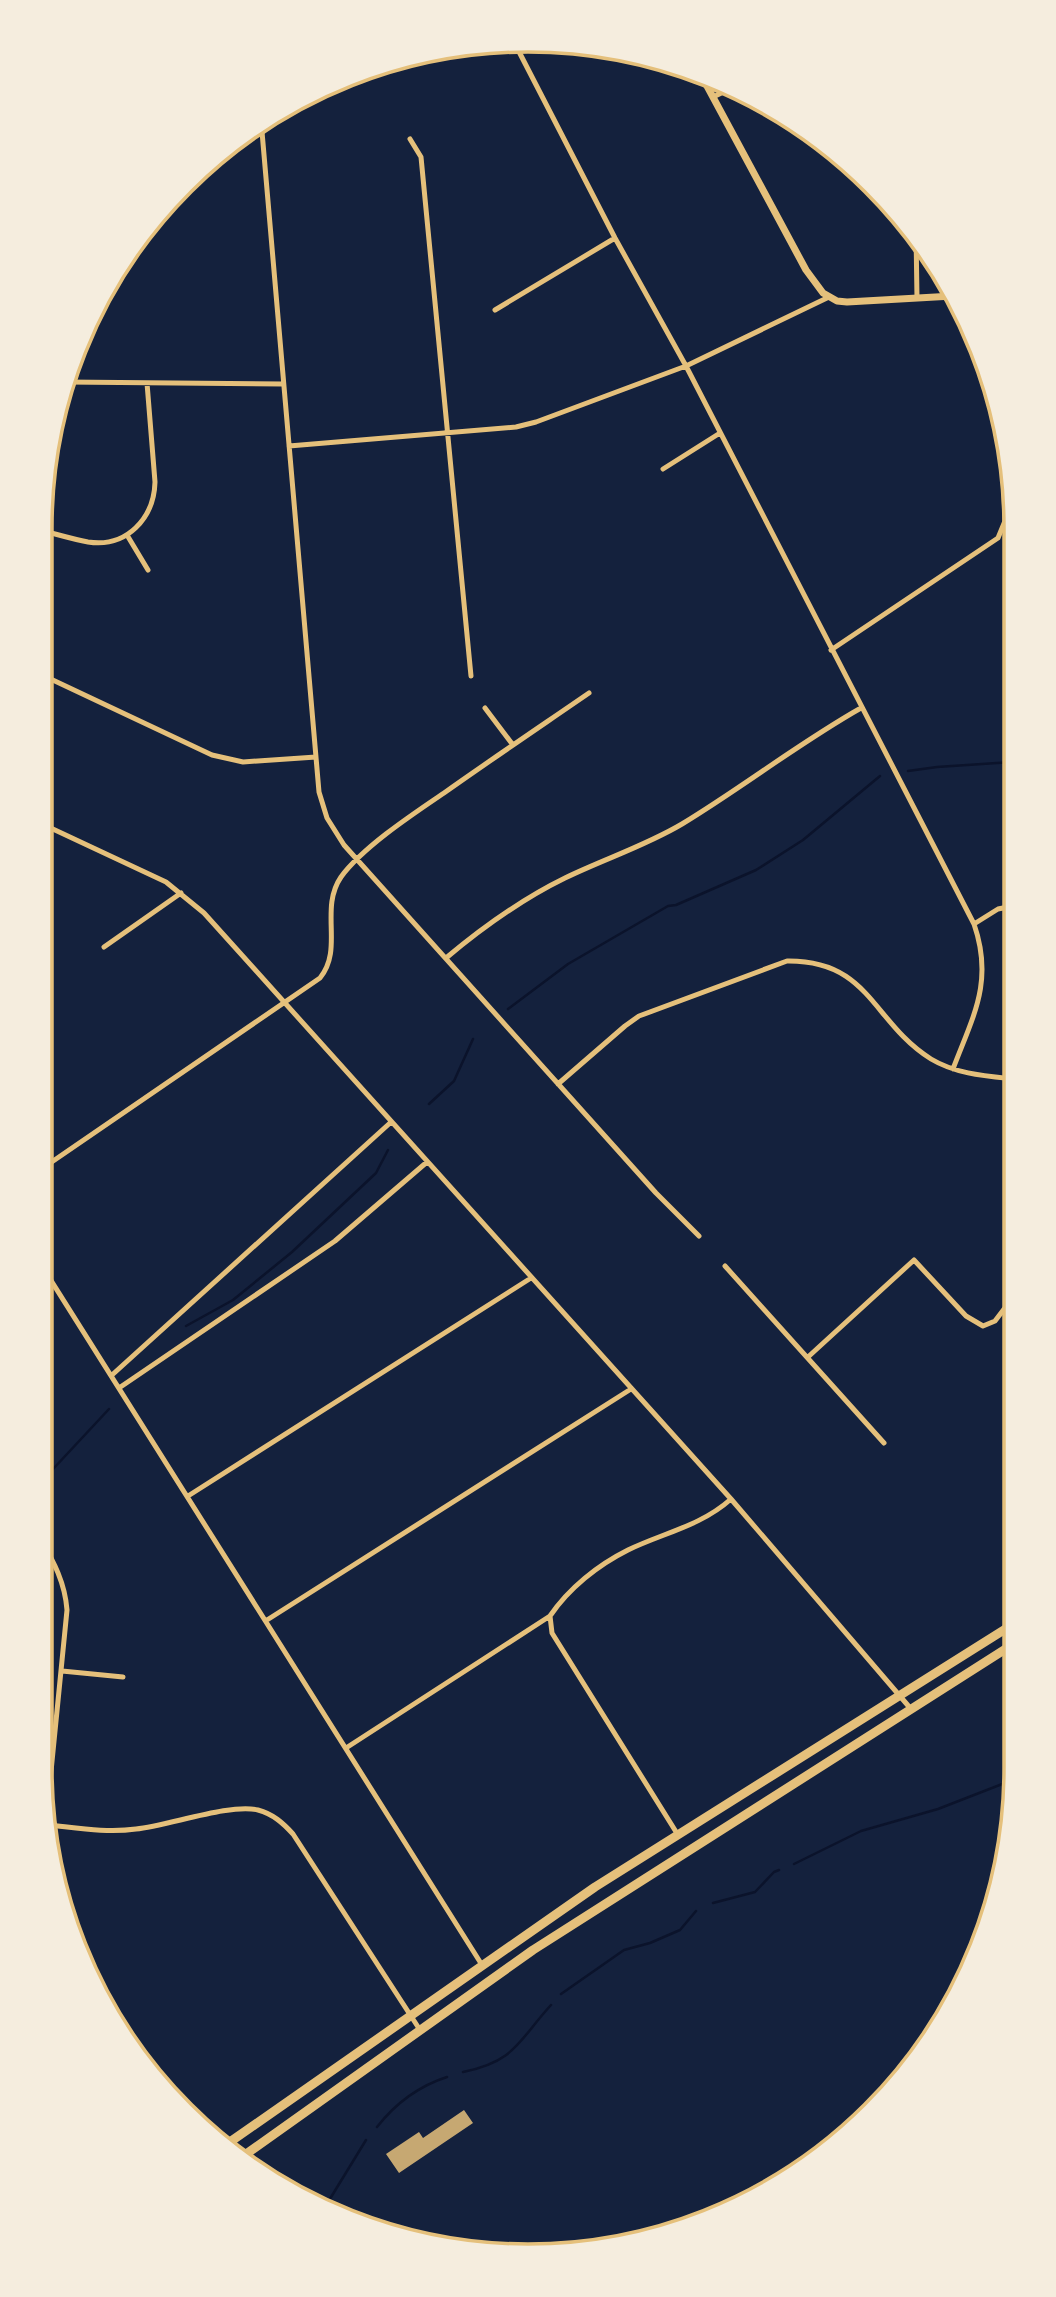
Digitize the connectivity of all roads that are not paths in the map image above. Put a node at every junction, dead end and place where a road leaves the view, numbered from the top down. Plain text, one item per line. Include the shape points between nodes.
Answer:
1 (519, 53) edge
2 (708, 88) edge
3 (720, 94) edge
4 (713, 97) junction
5 (262, 134) edge
6 (410, 139) dead end
7 (615, 239) junction
8 (916, 255) edge
9 (829, 297) junction
10 (943, 297) edge
11 (917, 298) junction
12 (495, 310) dead end
13 (686, 366) junction
14 (76, 382) edge
15 (147, 383) junction
16 (283, 384) junction
17 (448, 433) junction
18 (720, 433) junction
19 (289, 446) junction
20 (663, 469) dead end
21 (1004, 526) edge
22 (52, 533) edge
23 (127, 536) junction
24 (148, 570) dead end
25 (831, 650) junction
26 (471, 676) dead end
27 (52, 680) edge
28 (589, 692) dead end
29 (485, 708) dead end
30 (861, 708) junction
31 (513, 745) junction
32 (316, 757) junction
33 (52, 828) edge
34 (358, 860) junction
35 (181, 893) junction
36 (1004, 908) edge
37 (974, 924) junction
38 (104, 947) dead end
39 (446, 958) junction
40 (285, 1003) junction
41 (953, 1069) junction
42 (1004, 1078) edge
43 (558, 1084) junction
44 (390, 1123) junction
45 (52, 1162) edge
46 (427, 1162) junction
47 (699, 1236) dead end
48 (725, 1266) dead end
49 (531, 1278) junction
50 (52, 1282) edge
51 (1004, 1310) edge
52 (808, 1357) junction
53 (112, 1375) junction
54 (119, 1388) junction
55 (631, 1389) junction
56 (884, 1443) dead end
57 (188, 1496) junction
58 (731, 1500) junction
59 (52, 1559) edge
60 (551, 1616) junction
61 (267, 1620) junction
62 (1004, 1630) edge
63 (1004, 1650) edge
64 (62, 1671) junction
65 (122, 1677) dead end
66 (900, 1695) junction
67 (911, 1709) junction
68 (346, 1748) junction
69 (52, 1765) edge
70 (56, 1826) edge
71 (678, 1835) junction
72 (482, 1965) junction
73 (410, 2015) junction
74 (420, 2030) junction
75 (233, 2141) edge
76 (248, 2153) edge

1 - 7 street
2 - 4 street
3 - 4 street
4 - 9 street via 794,251
5 - 16 street
6 - 17 street via 421,157
7 - 12 street
7 - 13 street
8 - 11 street
9 - 11 street via 847,302
9 - 13 street
10 - 11 street
13 - 17 street via 536,422
13 - 18 street
14 - 15 street
15 - 16 street
15 - 23 street via 155,495 146,518
16 - 19 street
17 - 19 street
17 - 26 street
18 - 20 street
18 - 25 street
19 - 32 street
21 - 25 street via 990,545
22 - 23 street via 89,542
23 - 24 street
25 - 30 street
27 - 32 street via 212,755 243,761
28 - 31 street
29 - 31 street
30 - 37 street
30 - 39 street via 681,824 536,894 484,926
31 - 34 street via 406,820
32 - 34 street via 327,818
33 - 35 street via 154,875
34 - 39 street
34 - 40 street via 342,876 331,899 329,964 320,978
35 - 38 street
35 - 40 street
36 - 37 street
37 - 41 street via 984,976
39 - 43 street
40 - 44 street
40 - 45 street
41 - 42 street
41 - 43 street via 918,1050 861,988 836,969 810,961 787,961 639,1016
43 - 47 street
44 - 46 street
44 - 53 street
46 - 49 street
46 - 54 street via 335,1241
48 - 52 street
49 - 55 street
49 - 57 street
50 - 53 street
51 - 52 street via 996,1321 983,1326 967,1316 914,1260
52 - 56 street
53 - 54 street
54 - 57 street
55 - 58 street
55 - 61 street
57 - 61 street
58 - 60 street via 705,1518 627,1550 572,1588
58 - 66 street
59 - 64 street via 66,1600
60 - 68 street
60 - 71 street via 552,1633
61 - 68 street
62 - 66 main road
63 - 67 main road
64 - 65 street
64 - 69 street
66 - 67 street
66 - 71 main road
67 - 74 main road via 554,1936
68 - 72 street
70 - 73 street via 138,1829 240,1808 273,1816 293,1834
71 - 72 main road
72 - 73 main road
73 - 74 street
73 - 75 main road
74 - 76 main road

